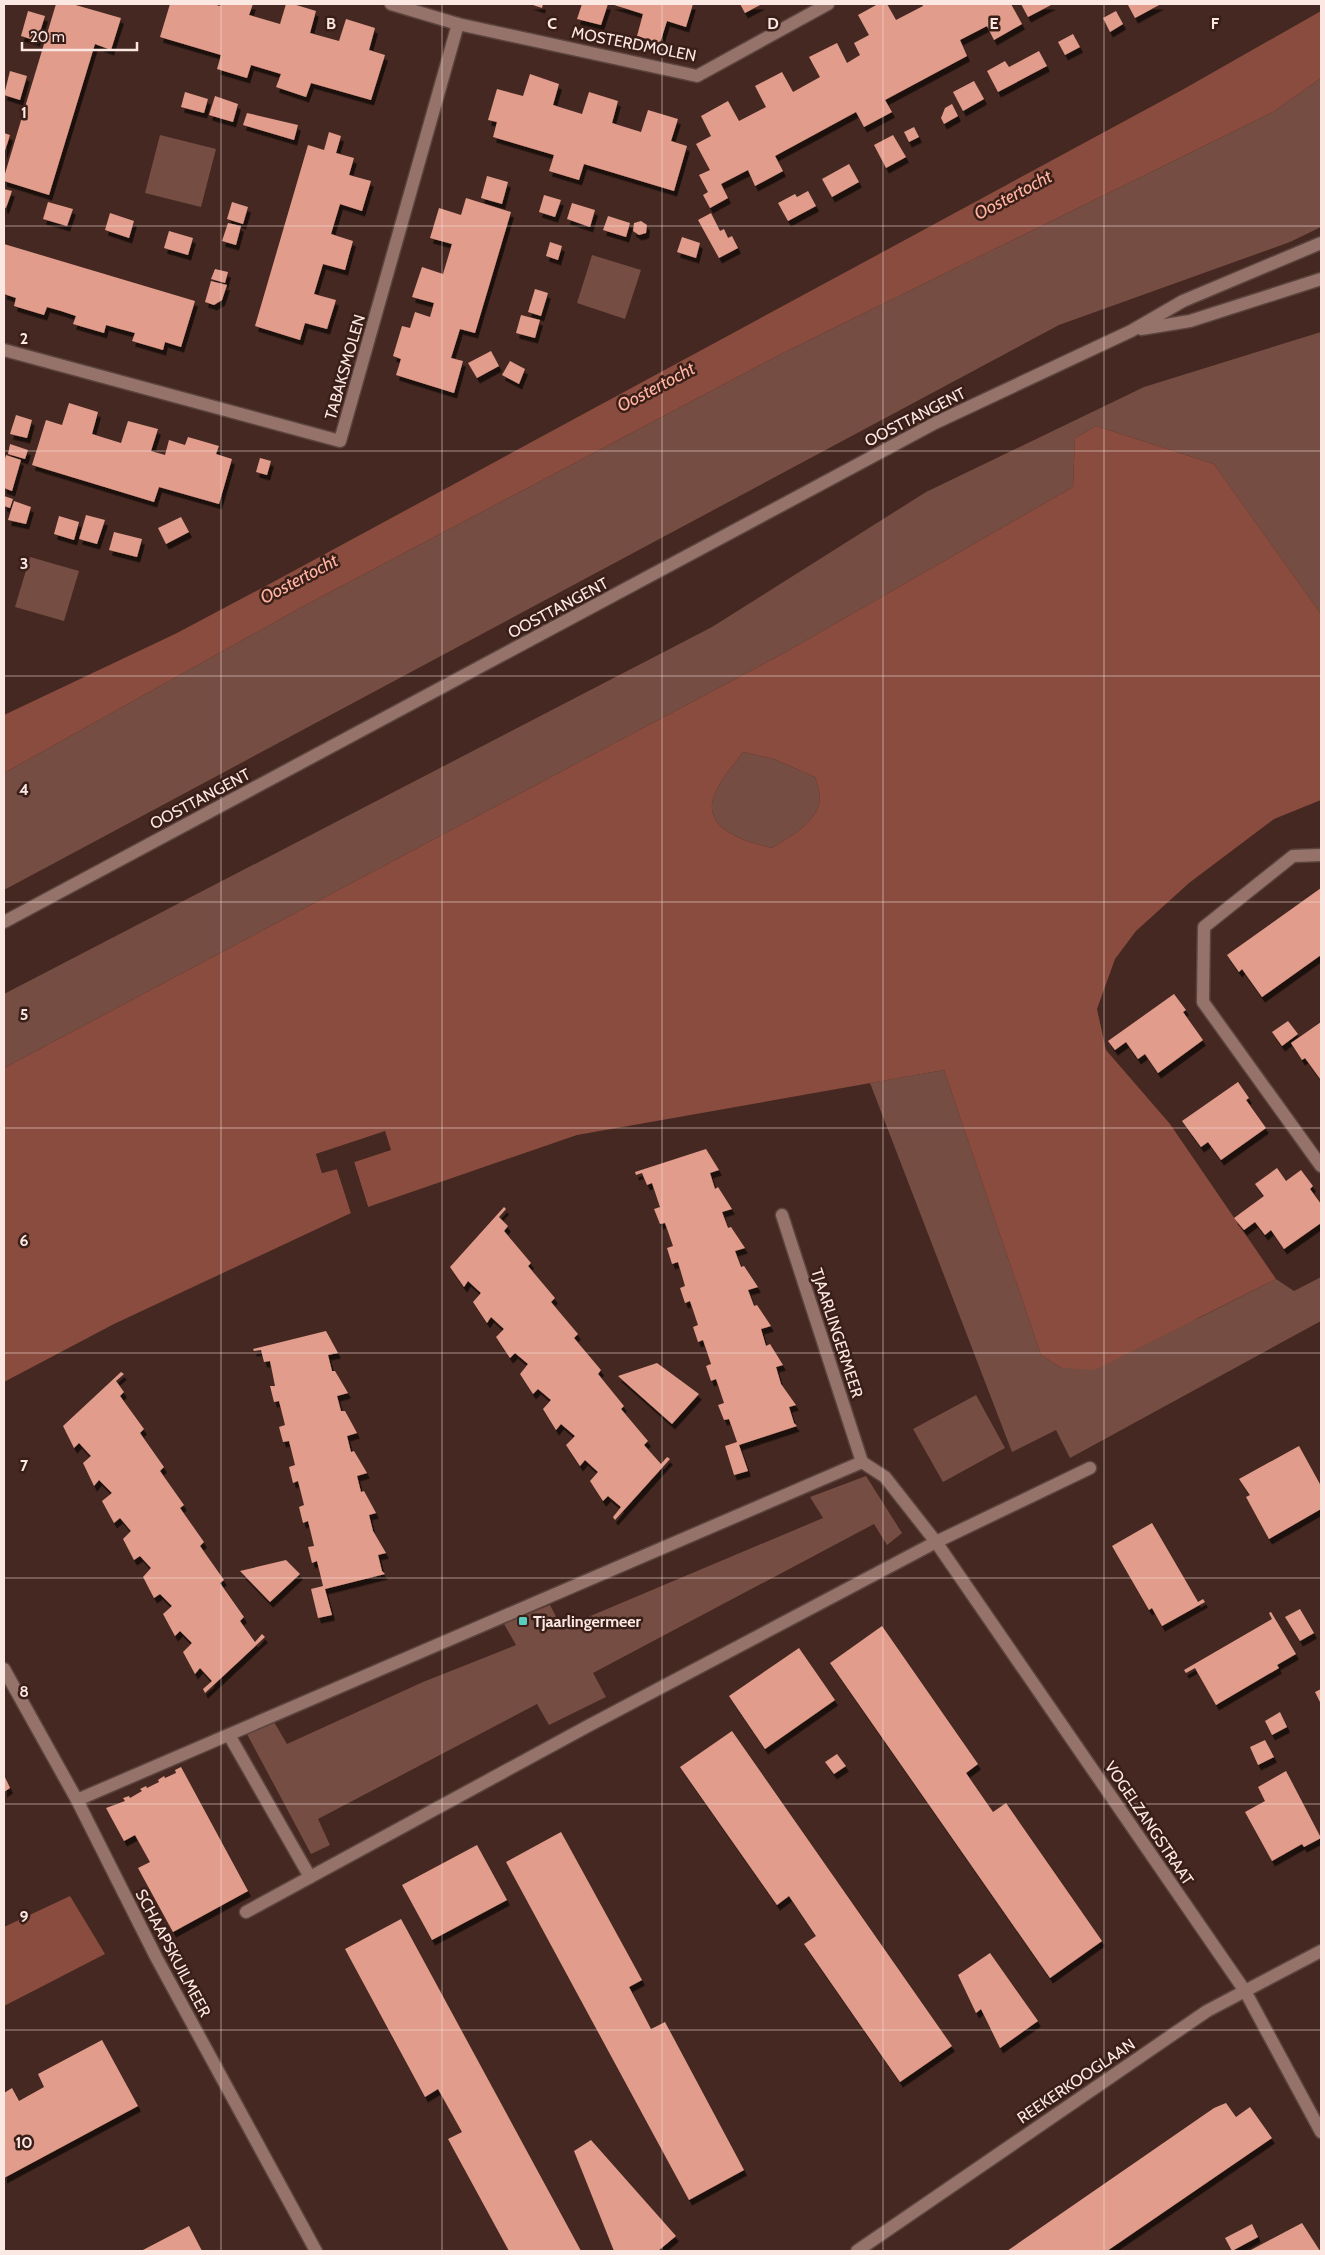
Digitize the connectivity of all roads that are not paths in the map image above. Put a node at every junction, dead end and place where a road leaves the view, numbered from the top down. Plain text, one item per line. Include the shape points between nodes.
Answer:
1 (392, 4) edge
2 (828, 4) edge
3 (458, 24) junction
4 (1321, 243) edge
5 (1321, 279) edge
6 (1131, 331) junction
7 (4, 350) edge
8 (1321, 855) edge
9 (4, 922) edge
10 (1321, 1166) edge
11 (782, 1215) dead end
12 (862, 1462) junction
13 (1090, 1468) dead end
14 (936, 1542) junction
15 (4, 1669) edge
16 (229, 1735) junction
17 (77, 1800) junction
18 (310, 1877) junction
19 (246, 1912) dead end
20 (1321, 1951) edge
21 (1245, 1991) junction
22 (1321, 2132) edge
23 (316, 2251) edge
24 (856, 2251) edge

1 - 3 street, MOSTERDMOLEN
2 - 3 street, MOSTERDMOLEN via 697,76
3 - 7 street, TABAKSMOLEN via 340,441
4 - 6 street, OOSTTANGENT via 1182,301
5 - 6 street, OOSTTANGENT via 1190,321
6 - 9 street, OOSTTANGENT via 935,423
8 - 10 street via 1293,856 1204,926 1203,1002
11 - 12 street, TJAARLINGERMEER
12 - 14 street via 885,1477
12 - 16 street
13 - 14 street
14 - 18 street
14 - 21 street, VOGELZANGSTRAAT
15 - 17 street, SCHAAPSKUILMEER
16 - 17 street
16 - 18 street
17 - 23 street, SCHAAPSKUILMEER via 156,1957
18 - 19 street
20 - 21 street, REEKERKOOGLAAN
21 - 22 street, VOGELZANGSTRAAT
21 - 24 street, REEKERKOOGLAAN via 1207,2011

